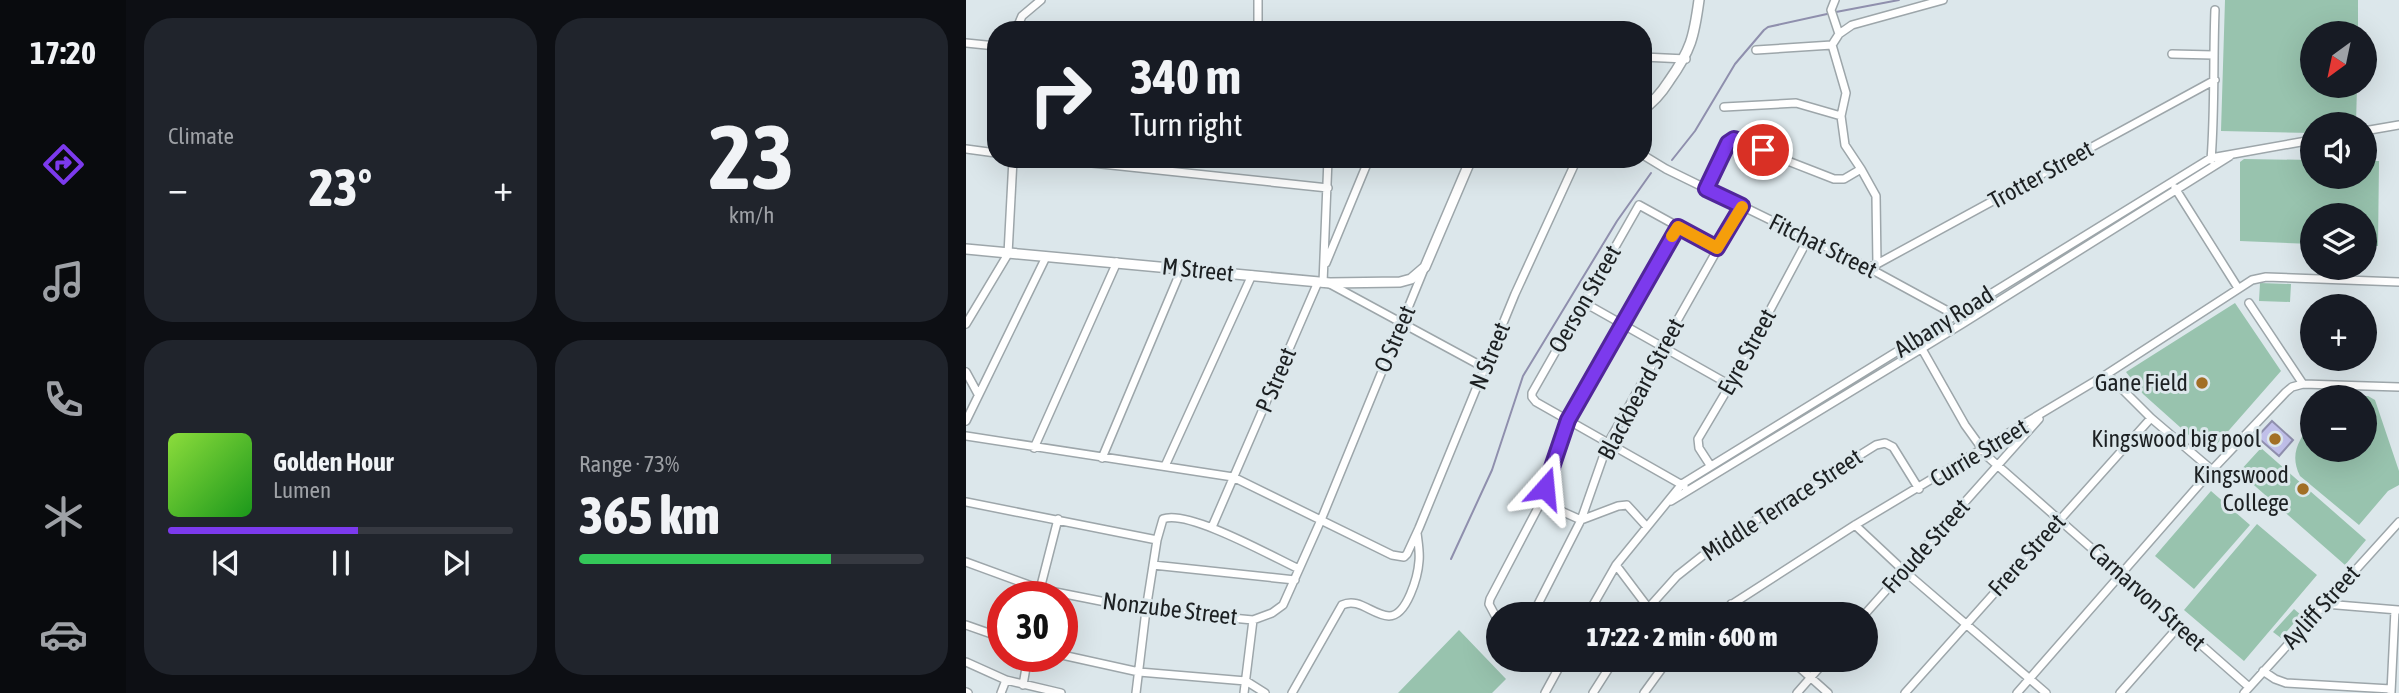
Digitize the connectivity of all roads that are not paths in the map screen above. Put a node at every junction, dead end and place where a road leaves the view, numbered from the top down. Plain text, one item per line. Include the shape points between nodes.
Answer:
1 (1041, 0) edge
2 (1258, 0) edge
3 (1699, 0) edge
4 (1835, 0) edge
5 (1943, 0) edge
6 (2215, 10) dead end
7 (1020, 21) edge
8 (1258, 21) edge
9 (1839, 34) junction
10 (966, 43) edge
11 (987, 45) edge
12 (1832, 45) junction
13 (1756, 50) dead end
14 (2172, 54) dead end
15 (2213, 55) junction
16 (1652, 57) edge
17 (1686, 59) junction
18 (2215, 80) junction
19 (1652, 102) edge
20 (1724, 107) dead end
21 (1840, 116) junction
22 (2399, 125) edge
23 (2377, 129) edge
24 (2300, 143) edge
25 (966, 149) edge
26 (987, 152) edge
27 (2230, 156) junction
28 (2211, 158) junction
29 (1652, 160) edge
30 (1013, 168) edge
31 (1139, 168) edge
32 (1328, 168) edge
33 (1365, 168) edge
34 (1467, 168) edge
35 (1573, 168) edge
36 (1861, 169) junction
37 (2210, 170) junction
38 (2172, 183) junction
39 (1328, 188) junction
40 (1706, 189) junction
41 (2177, 191) junction
42 (1742, 206) junction
43 (1678, 227) junction
44 (1808, 239) junction
45 (2067, 247) junction
46 (1717, 248) junction
47 (966, 249) edge
48 (1008, 254) junction
49 (2073, 255) junction
50 (1046, 257) junction
51 (1117, 262) junction
52 (1877, 264) junction
53 (1425, 267) junction
54 (1867, 267) junction
55 (1182, 268) junction
56 (1324, 270) junction
57 (1252, 275) junction
58 (2013, 280) junction
59 (2399, 282) edge
60 (1323, 283) junction
61 (2019, 288) junction
62 (2238, 288) junction
63 (1583, 302) junction
64 (2249, 303) dead end
65 (1955, 315) junction
66 (1401, 323) junction
67 (966, 324) edge
68 (1962, 324) junction
69 (1623, 325) junction
70 (1663, 346) junction
71 (1922, 349) junction
72 (1485, 368) junction
73 (966, 372) edge
74 (1862, 372) junction
75 (2107, 374) junction
76 (1868, 380) junction
77 (2303, 384) junction
78 (1730, 385) junction
79 (2399, 387) edge
80 (978, 394) junction
81 (2041, 415) junction
82 (2151, 418) junction
83 (1568, 420) junction
84 (966, 421) edge
85 (966, 436) edge
86 (1752, 441) junction
87 (1608, 443) junction
88 (1034, 449) junction
89 (1757, 450) junction
90 (1982, 451) junction
91 (1102, 458) junction
92 (1710, 465) junction
93 (1165, 466) junction
94 (1998, 467) junction
95 (2212, 470) junction
96 (1233, 477) junction
97 (1682, 484) junction
98 (1919, 489) junction
99 (1689, 492) junction
100 (966, 502) edge
101 (1541, 502) junction
102 (1668, 503) junction
103 (1058, 519) junction
104 (1321, 520) junction
105 (1581, 520) junction
106 (2060, 520) junction
107 (2399, 522) edge
108 (1855, 525) junction
109 (1212, 527) junction
110 (1647, 527) junction
111 (1418, 533) junction
112 (1157, 540) junction
113 (966, 562) edge
114 (1153, 565) junction
115 (1616, 565) junction
116 (1299, 569) junction
117 (1903, 570) junction
118 (2122, 575) junction
119 (1295, 580) junction
120 (1011, 581) edge
121 (1042, 581) edge
122 (1078, 599) edge
123 (1489, 602) edge
124 (1539, 602) edge
125 (1595, 602) edge
126 (1640, 602) edge
127 (1653, 602) edge
128 (1734, 602) edge
129 (1875, 602) edge
130 (2325, 604) junction
131 (1146, 610) junction
132 (2397, 610) edge
133 (1253, 620) junction
134 (1966, 622) junction
135 (966, 625) edge
136 (2179, 626) junction
137 (987, 632) edge
138 (1078, 658) edge
139 (966, 663) edge
140 (2263, 671) junction
141 (1025, 672) edge
142 (1139, 672) junction
143 (1556, 672) edge
144 (1606, 672) edge
145 (1659, 672) edge
146 (1804, 672) edge
147 (1815, 672) edge
148 (1810, 678) junction
149 (2029, 679) junction
150 (1006, 680) junction
151 (1246, 681) junction
152 (1550, 684) junction
153 (1023, 685) junction
154 (2246, 690) edge
155 (2391, 691) edge
156 (1001, 693) edge
157 (1061, 693) edge
158 (1136, 693) edge
159 (1244, 693) edge
160 (1265, 693) edge
161 (1292, 693) edge
162 (1545, 693) edge
163 (1556, 693) edge
164 (1592, 693) edge
165 (1644, 693) edge
166 (1797, 693) edge
167 (1828, 693) edge
168 (1905, 693) edge
169 (2017, 693) edge
170 (2046, 693) edge
171 (2120, 693) edge

1 - 7 street
2 - 8 street
3 - 17 street
4 - 9 street via 1831,10
5 - 9 street via 1852,25
6 - 15 street
9 - 12 street
10 - 11 street
12 - 13 street
12 - 21 street via 1846,93
14 - 15 street
15 - 18 street
16 - 17 street
17 - 19 street
18 - 28 street
18 - 52 street, Trotter Street
20 - 21 street via 1796,103
21 - 36 street via 1845,145
22 - 23 street
24 - 27 street, Albany Road
25 - 26 street
27 - 28 street, Albany Road
27 - 37 street, Albany Road
28 - 37 street
28 - 38 street, Albany Road
29 - 40 street, Fitchat Street
30 - 48 street
31 - 39 street
32 - 39 street, P Street
33 - 56 street, P Street
34 - 53 street, O Street
35 - 72 street, N Street
36 - 40 street via 1834,179 1734,139
36 - 52 street via 1876,196
37 - 41 street, Albany Road
38 - 41 street
38 - 45 street, Albany Road
39 - 56 street, P Street
40 - 42 street, Fitchat Street
41 - 49 street, Albany Road
41 - 62 street
42 - 44 street, Fitchat Street
42 - 46 street, Blackbeard Street
43 - 46 street
43 - 63 street, Oerson Street via 1639,205
43 - 69 street
44 - 54 street, Fitchat Street
44 - 78 street, Eyre Street
45 - 49 street
45 - 58 street, Albany Road
46 - 70 street, Blackbeard Street
47 - 48 street, M Street
48 - 50 street, M Street
48 - 67 street
49 - 61 street, Albany Road
50 - 51 street, M Street
50 - 80 street
51 - 55 street, M Street
51 - 88 street
52 - 54 street, Trotter Street
53 - 60 street, M Street via 1400,282
53 - 66 street, O Street
54 - 65 street, Fitchat Street
55 - 57 street, M Street
55 - 91 street
56 - 60 street, P Street
57 - 60 street, M Street
57 - 93 street
58 - 61 street
58 - 65 street, Albany Road
59 - 62 street, Currie Street via 2266,277
60 - 66 street
60 - 96 street, P Street
61 - 68 street, Albany Road
62 - 75 street, Currie Street
63 - 69 street
63 - 83 street, Oerson Street via 1532,393 1536,402
64 - 77 street
65 - 68 street, Fitchat Street
65 - 74 street, Albany Road
66 - 72 street
66 - 104 street, O Street
68 - 71 street, Albany Road
69 - 70 street
69 - 83 street
70 - 78 street
70 - 87 street, Blackbeard Street
71 - 76 street, Albany Road
71 - 90 street, Carnarvon Street
72 - 111 street, N Street
73 - 80 street
74 - 76 street
74 - 86 street, Albany Road
75 - 81 street, Currie Street
75 - 82 street
76 - 89 street, Albany Road
77 - 79 street
77 - 95 street via 2286,392
78 - 92 street, Eyre Street via 1698,439
80 - 84 street
81 - 90 street, Currie Street
81 - 94 street, Froude Street
82 - 95 street
82 - 106 street, Frere Street
83 - 87 street
83 - 101 street
85 - 88 street
86 - 89 street
86 - 92 street, Albany Road
87 - 97 street
87 - 105 street, Blackbeard Street
88 - 91 street
89 - 99 street, Albany Road
90 - 94 street, Carnarvon Street
90 - 98 street, Currie Street
91 - 93 street
92 - 97 street, Albany Road
93 - 96 street
94 - 106 street, Carnarvon Street
94 - 117 street, Froude Street
95 - 118 street
96 - 104 street
96 - 109 street, P Street
97 - 99 street
97 - 102 street, Albany Road
98 - 108 street, Currie Street
98 - 127 street, Middle Terrace Street via 1893,447 1876,445 1716,545
99 - 102 street, Albany Road
100 - 103 street
101 - 105 street
101 - 123 street
102 - 110 street, Albany Road
103 - 112 street
103 - 121 street
104 - 111 street, N Street via 1399,558 1407,554
104 - 116 street, Nonzube Street
105 - 110 street via 1627,505
105 - 124 street, Blackbeard Street
106 - 118 street, Carnarvon Street
106 - 134 street, Frere Street
107 - 130 street, Ayliff Street
108 - 117 street
108 - 128 street, Currie Street
109 - 112 street via 1166,517 1161,520
109 - 116 street
110 - 115 street, Albany Road
111 - 161 street via 1416,576 1399,612 1391,616 1354,602 1342,605
112 - 114 street
113 - 120 street, Nonzube Street
114 - 119 street
114 - 131 street
115 - 125 street, Albany Road
115 - 126 street
116 - 119 street, Nonzube Street
117 - 129 street, Froude Street
117 - 134 street
118 - 136 street, Carnarvon Street
118 - 149 street
119 - 133 street, Nonzube Street via 1283,605
122 - 131 street, Nonzube Street
130 - 132 street
130 - 140 street, Ayliff Street
131 - 133 street, Nonzube Street
131 - 142 street
132 - 155 street
133 - 151 street
134 - 149 street
134 - 168 street, Frere Street
135 - 137 street
136 - 154 street, Carnarvon Street
136 - 171 street
138 - 142 street
139 - 150 street
140 - 154 street, Ayliff Street
140 - 155 street via 2286,682
141 - 153 street
142 - 151 street
142 - 158 street
143 - 152 street
144 - 164 street
145 - 165 street
146 - 148 street
147 - 148 street
148 - 166 street
148 - 167 street
149 - 169 street
149 - 170 street
150 - 153 street
150 - 156 street
151 - 159 street
151 - 160 street
152 - 162 street
152 - 163 street
153 - 157 street

